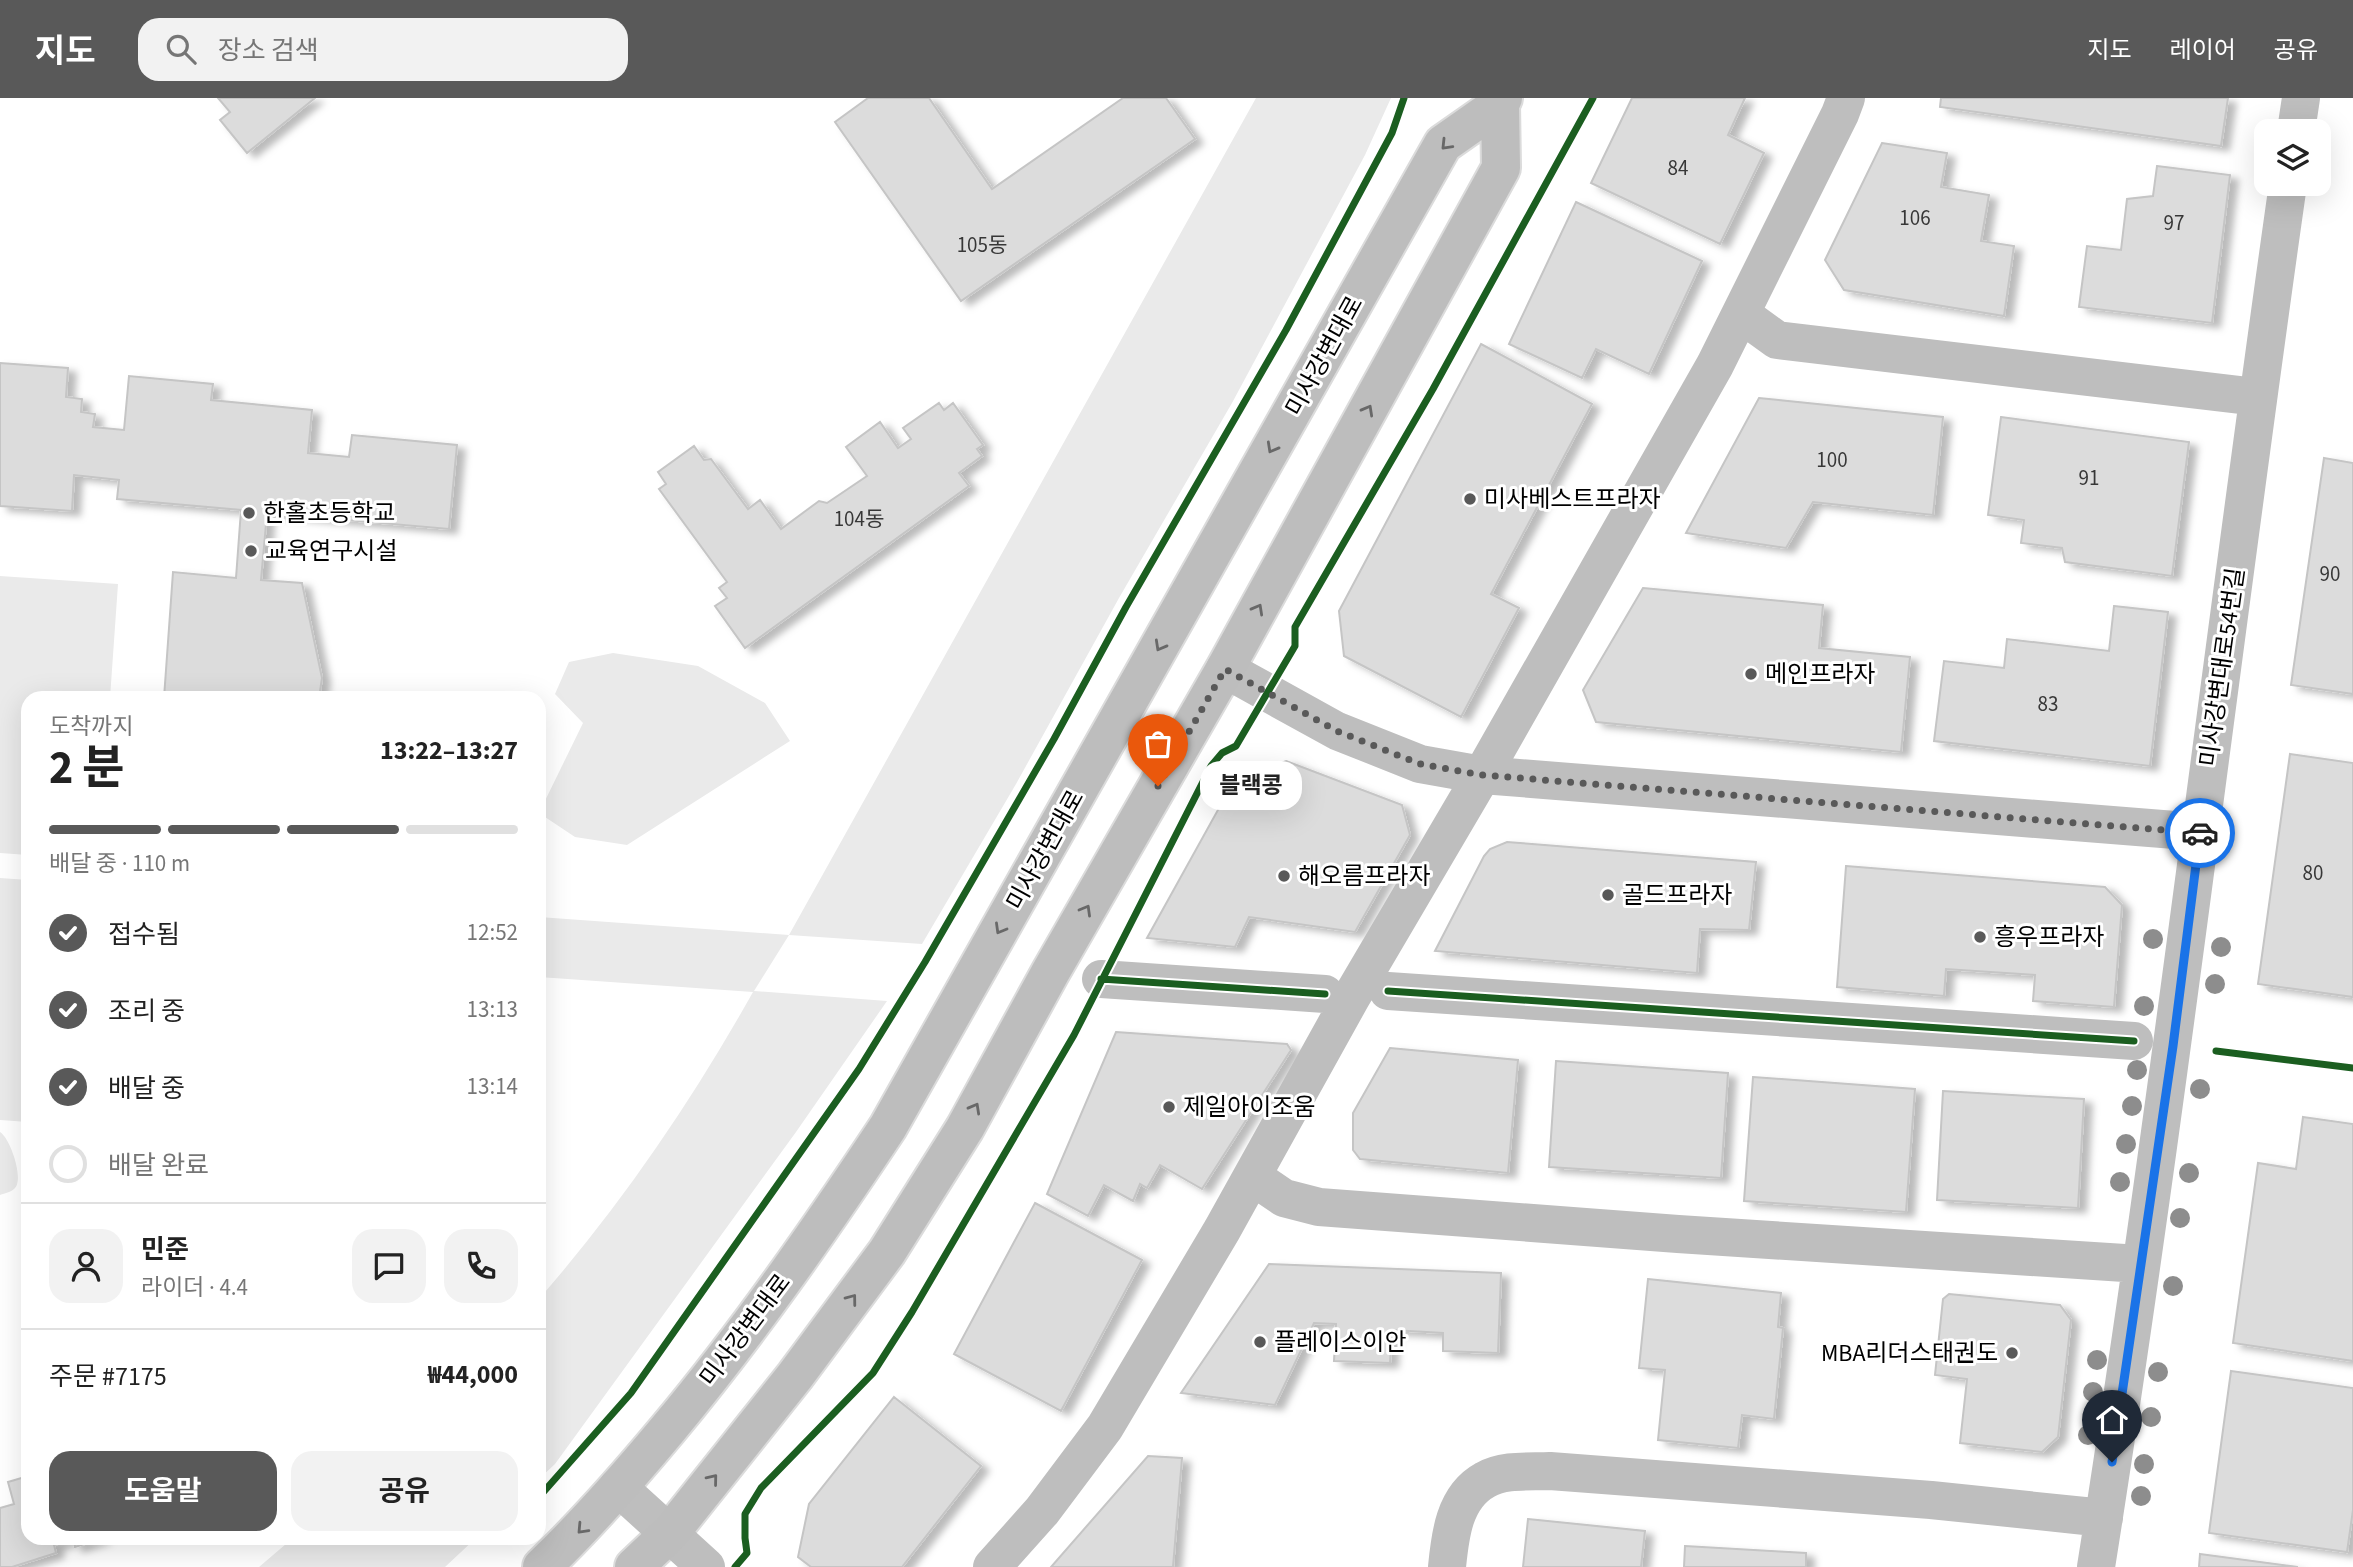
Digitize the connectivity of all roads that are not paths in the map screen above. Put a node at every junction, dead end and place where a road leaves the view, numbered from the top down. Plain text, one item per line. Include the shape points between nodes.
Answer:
1 (1846, 98) edge
2 (2301, 98) edge
3 (1502, 101) edge
4 (2298, 119) edge
5 (2286, 196) edge
6 (1741, 314) junction
7 (2257, 397) junction
8 (1225, 669) junction
9 (1482, 775) junction
10 (2200, 832) junction
11 (1101, 979) dead end
12 (1388, 991) dead end
13 (1325, 994) dead end
14 (2133, 1041) dead end
15 (1252, 1177) junction
16 (2140, 1264) junction
17 (618, 1487) junction
18 (2104, 1518) junction
19 (670, 1532) junction
20 (542, 1567) edge
21 (634, 1567) edge
22 (706, 1567) edge
23 (992, 1567) edge
24 (1447, 1567) edge
25 (2096, 1567) edge

1 - 6 street
2 - 4 street
8 -> 3 main road, 미사강변대로 via 1501,168
3 -> 17 main road, 미사강변대로 via 1443,144 888,1127 719,1368
5 - 7 street, 미사강변대로54번길
6 - 7 street via 1777,340
6 - 9 street
7 - 10 street, 미사강변대로54번길
8 - 9 street via 1337,731 1420,764
19 -> 8 main road, 미사강변대로 via 887,1252 965,1128
9 - 10 street
9 - 15 street
10 - 16 street, 미사강변대로54번길
11 - 13 street
12 - 14 street
15 - 16 street via 1284,1198 1319,1207
15 - 23 street via 1105,1427 1042,1511
16 - 18 street, 미사강변대로54번길
17 - 19 street
17 -> 20 main road, 미사강변대로
18 - 24 street via 1837,1492 1513,1472 1485,1479 1464,1499 1451,1530
18 - 25 street, 미사강변대로54번길
19 - 21 main road, 미사강변대로
19 - 22 street

